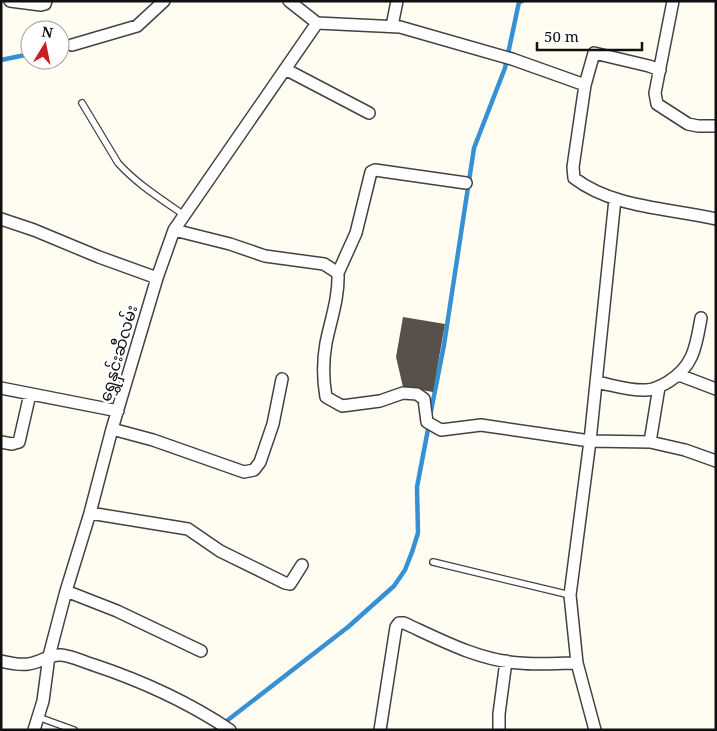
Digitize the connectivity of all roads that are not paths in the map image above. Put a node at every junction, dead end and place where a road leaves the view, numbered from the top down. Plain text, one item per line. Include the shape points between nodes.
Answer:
1 (10, 1) edge
2 (46, 1) edge
3 (164, 1) edge
4 (397, 1) edge
5 (673, 1) edge
6 (295, 3) edge
7 (317, 23) junction
8 (392, 26) junction
9 (72, 45) dead end
10 (285, 69) junction
11 (660, 70) junction
12 (585, 85) junction
13 (82, 103) dead end
14 (369, 113) dead end
15 (716, 126) edge
16 (466, 183) dead end
17 (615, 199) junction
18 (184, 215) junction
19 (1, 219) edge
20 (716, 219) edge
21 (174, 230) junction
22 (338, 274) junction
23 (157, 278) junction
24 (702, 318) dead end
25 (679, 375) junction
26 (282, 379) dead end
27 (596, 382) junction
28 (659, 387) junction
29 (1, 388) edge
30 (716, 389) edge
31 (30, 394) junction
32 (118, 411) junction
33 (112, 429) junction
34 (590, 441) junction
35 (1, 442) edge
36 (650, 442) junction
37 (716, 462) edge
38 (90, 513) junction
39 (433, 562) dead end
40 (302, 565) dead end
41 (66, 591) junction
42 (570, 595) junction
43 (201, 651) dead end
44 (49, 656) junction
45 (1, 662) edge
46 (506, 662) junction
47 (577, 663) junction
48 (38, 716) junction
49 (34, 730) edge
50 (74, 730) edge
51 (230, 730) edge
52 (380, 730) edge
53 (499, 730) edge
54 (595, 730) edge

1 - 2 street via 41,5
3 - 9 street via 137,26
4 - 8 street
5 - 11 street
6 - 7 street
7 - 8 street
7 - 10 street, ရွှေနှင်းဆီလမ်း
8 - 12 street via 500,55
10 - 14 street
10 - 18 street, ရွှေနှင်းဆီလမ်း
11 - 12 street via 594,53
11 - 15 street via 655,93 657,104 688,124
12 - 17 street via 574,178
13 - 18 lane via 118,163 145,188
16 - 22 street via 371,172 356,233
17 - 20 street
17 - 27 street
18 - 21 street, ရွှေနှင်းဆီလမ်း
19 - 23 street
21 - 22 street via 265,256 324,264
21 - 23 street, ရွှေနှင်းဆီလမ်း
22 - 34 street via 339,287 326,344 326,397 342,406 380,401 403,393 417,394 424,399 430,424 441,430 481,425
23 - 32 street, ရွှေနှင်းဆီလမ်း
24 - 25 street via 694,350
25 - 28 street
25 - 30 street
26 - 33 street via 274,424 254,470 244,472
27 - 28 street via 646,390
27 - 34 street
28 - 36 street
29 - 31 street
31 - 32 street
31 - 35 street via 19,442
32 - 33 street, ရွှေနှင်းဆီလမ်း
33 - 38 street, ရွှေနှင်းဆီလမ်း
34 - 36 street
34 - 42 street
36 - 37 street
38 - 40 street via 188,529 220,551 284,583 290,584
38 - 41 street, ရွှေနှင်းဆီလမ်း
39 - 42 lane
41 - 43 street
41 - 44 street, ရွှေနှင်းဆီလမ်း
42 - 47 street
44 - 45 street via 29,664
44 - 48 street, ရွှေနှင်းဆီလမ်း
44 - 51 street via 61,655 103,668 168,695
46 - 47 street
46 - 52 street via 480,656 399,623
46 - 53 street
47 - 54 street
48 - 49 street, ရွှေနှင်းဆီလမ်း
48 - 50 lane

